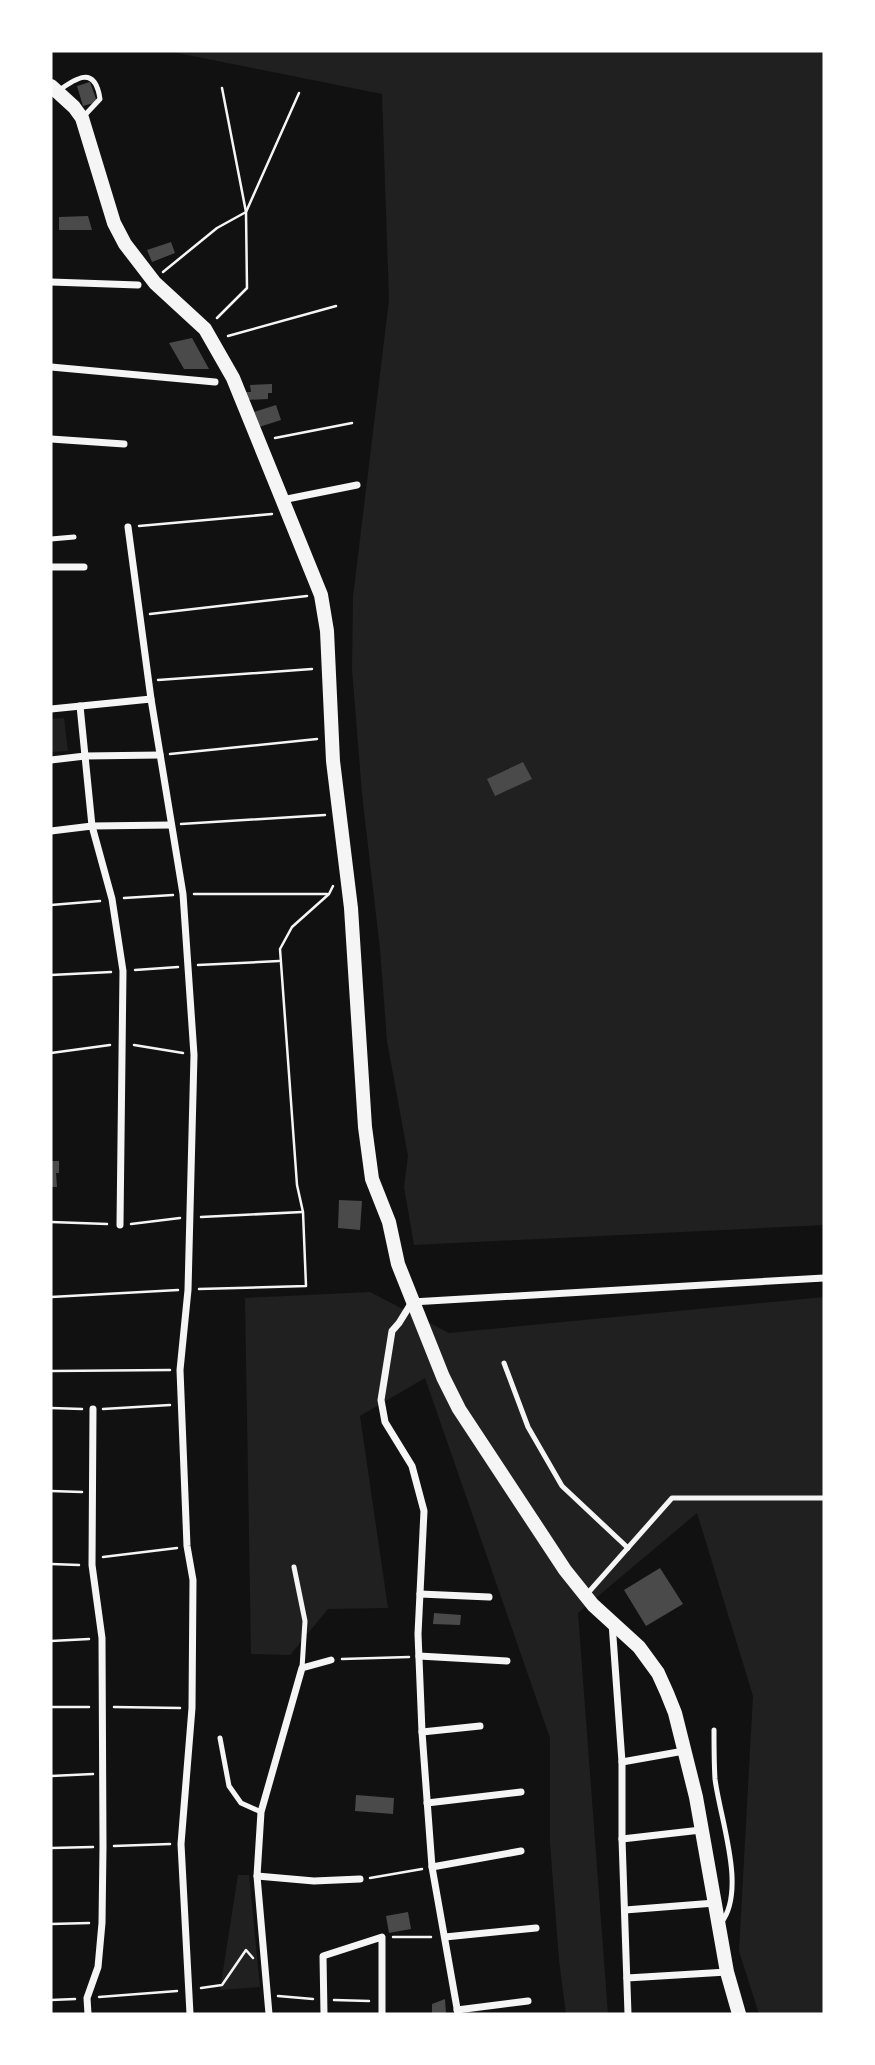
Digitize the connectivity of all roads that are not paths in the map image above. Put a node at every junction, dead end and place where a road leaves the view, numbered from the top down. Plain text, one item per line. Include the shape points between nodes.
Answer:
1 (55, 88) edge
2 (82, 118) junction
3 (51, 282) edge
4 (138, 285) dead end
5 (51, 367) edge
6 (215, 382) dead end
7 (51, 439) edge
8 (124, 443) dead end
9 (357, 485) dead end
10 (284, 507) junction
11 (128, 527) road end
12 (74, 537) dead end
13 (51, 539) edge
14 (51, 566) edge
15 (84, 567) dead end
16 (151, 699) junction
17 (80, 706) junction
18 (51, 709) edge
19 (160, 755) junction
20 (85, 756) junction
21 (51, 761) edge
22 (171, 825) junction
23 (93, 827) junction
24 (51, 831) edge
25 (120, 1225) dead end
26 (824, 1278) edge
27 (412, 1302) junction
28 (504, 1363) dead end
29 (93, 1409) road end
30 (824, 1498) edge
31 (628, 1548) junction
32 (294, 1567) dead end
33 (420, 1594) junction
34 (585, 1596) junction
35 (489, 1597) dead end
36 (611, 1620) junction
37 (419, 1656) junction
38 (331, 1660) road end
39 (507, 1661) dead end
40 (302, 1668) junction
41 (480, 1726) dead end
42 (714, 1730) dead end
43 (422, 1732) junction
44 (220, 1738) dead end
45 (684, 1751) junction
46 (622, 1762) junction
47 (521, 1792) dead end
48 (427, 1803) junction
49 (261, 1812) junction
50 (702, 1830) junction
51 (622, 1839) junction
52 (521, 1851) dead end
53 (432, 1867) junction
54 (257, 1876) junction
55 (360, 1880) road end
56 (715, 1903) junction
57 (625, 1910) junction
58 (719, 1925) junction
59 (536, 1928) dead end
60 (445, 1937) junction
61 (727, 1972) junction
62 (627, 1979) junction
63 (528, 2001) dead end
64 (457, 2012) edge
65 (88, 2014) edge
66 (190, 2014) edge
67 (269, 2014) edge
68 (324, 2014) edge
69 (382, 2014) edge
70 (628, 2014) edge
71 (739, 2014) edge

1 - 2 main road
1 - 2 lane via 79,76 91,79 100,99
2 - 10 main road via 114,223 155,283 208,335 233,378
3 - 4 street
5 - 6 street
7 - 8 street
9 - 10 street
10 - 27 main road via 321,595 327,631 331,737 346,861 365,1128 372,1179
11 - 16 street
12 - 13 lane
14 - 15 street
16 - 17 street
16 - 19 street
17 - 18 street
17 - 20 street
19 - 20 street
19 - 22 street
20 - 21 street
20 - 23 street
22 - 23 street
22 - 66 street via 183,894 194,1055 188,1290 180,1370 187,1546 193,1580 192,1708 181,1844
23 - 24 street
23 - 25 street via 113,899 123,971
26 - 27 street
27 - 33 street via 392,1331 381,1400 385,1422 412,1466 424,1511
27 - 34 main road via 458,1409
28 - 31 lane via 528,1427 562,1486
29 - 65 street via 92,1562 102,1638 102,1923
30 - 31 lane via 672,1498
31 - 34 lane
32 - 40 lane via 305,1622
33 - 35 street
33 - 37 street
34 - 36 main road
36 - 45 main road via 658,1673
36 - 46 street
37 - 39 street
37 - 43 street
38 - 40 street
40 - 49 street
41 - 43 street
42 - 58 lane via 715,1778 733,1885 731,1904
43 - 48 street
44 - 49 lane via 229,1786 242,1803
45 - 46 street
45 - 50 main road
46 - 51 street
47 - 48 street
48 - 53 street
49 - 54 street
50 - 51 street
50 - 56 main road
51 - 57 street
52 - 53 street
53 - 60 street
54 - 55 street
54 - 67 street
56 - 57 street
56 - 58 main road
57 - 62 street
58 - 61 main road
59 - 60 street
60 - 64 street
61 - 62 street
61 - 71 main road
62 - 70 street
63 - 64 street
68 - 69 street via 323,1956 382,1937

